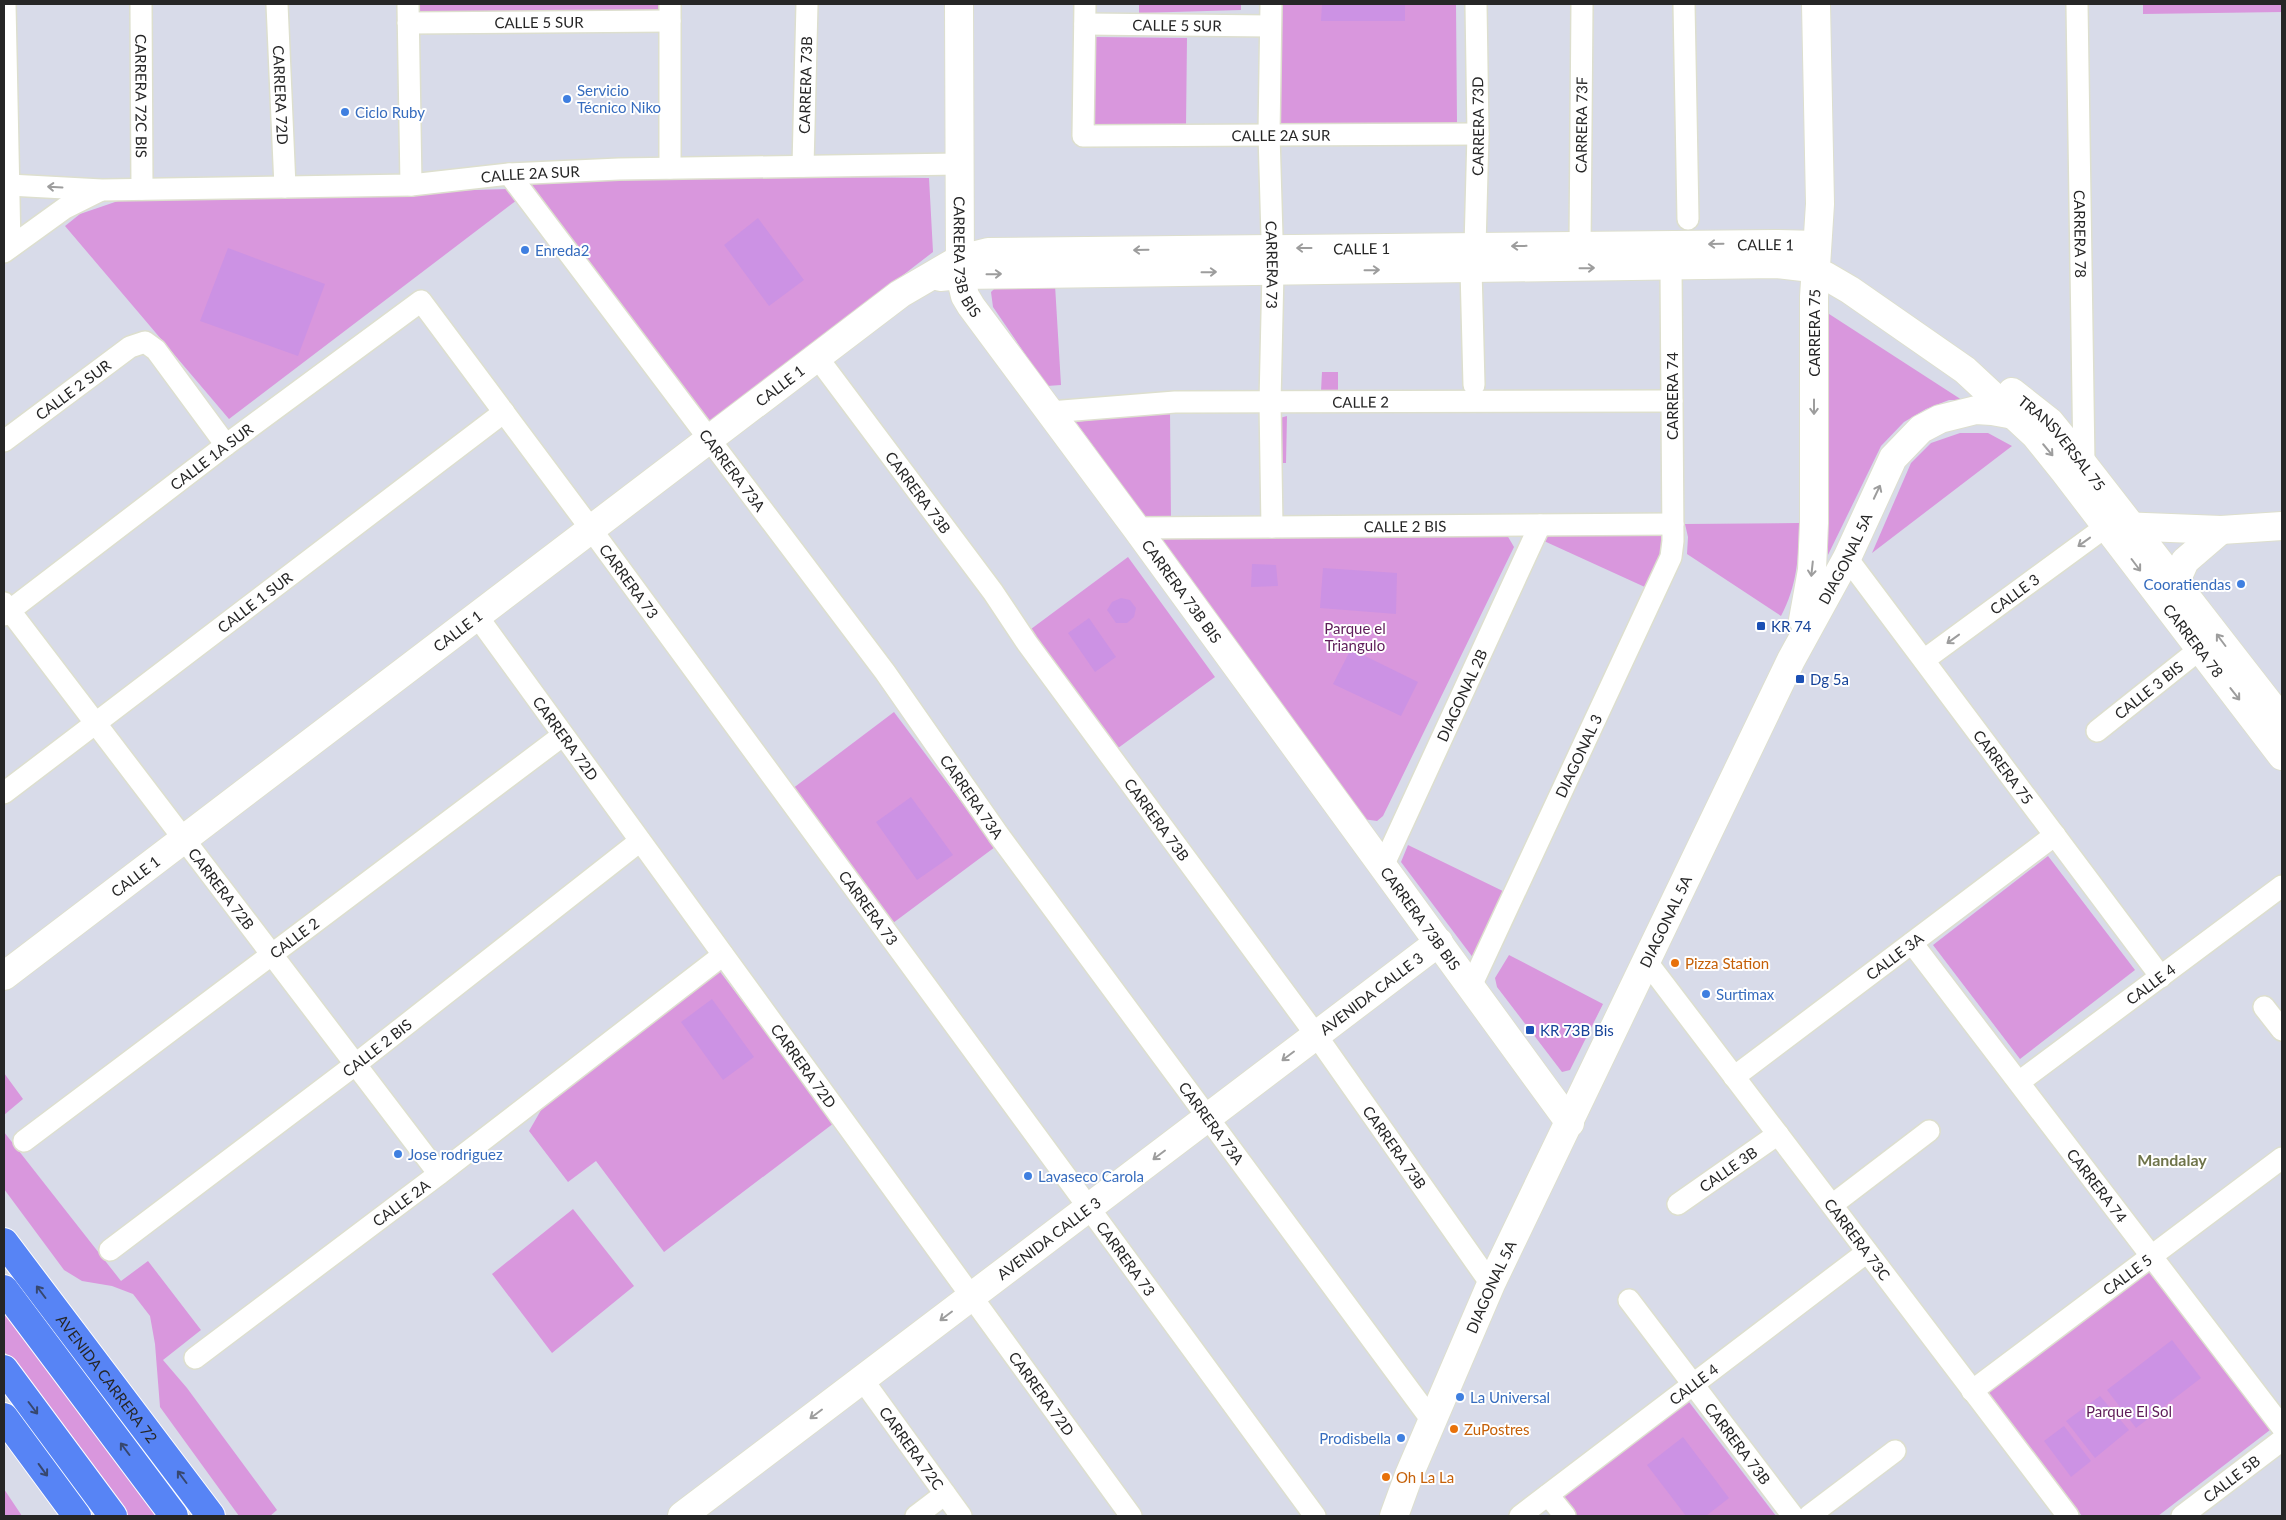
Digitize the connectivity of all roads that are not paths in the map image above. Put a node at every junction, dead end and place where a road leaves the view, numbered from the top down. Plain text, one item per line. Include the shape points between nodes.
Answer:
1 (5, 4) edge
2 (141, 4) edge
3 (277, 4) edge
4 (807, 4) edge
5 (958, 4) edge
6 (1270, 4) edge
7 (1476, 4) edge
8 (1582, 4) edge
9 (1684, 4) edge
10 (1816, 4) edge
11 (2077, 4) edge
12 (670, 12) edge
13 (408, 13) edge
14 (1085, 14) edge
15 (1270, 26) junction
16 (5, 81) edge
17 (1269, 134) junction
18 (1478, 134) junction
19 (959, 164) junction
20 (803, 166) junction
21 (670, 168) junction
22 (509, 174) junction
23 (9, 185) junction
24 (411, 185) junction
25 (284, 187) junction
26 (142, 189) junction
27 (102, 190) junction
28 (1688, 219) dead end
29 (1580, 235) junction
30 (7, 249) edge
31 (1552, 257) junction
32 (1473, 258) junction
33 (1816, 258) junction
34 (1273, 260) junction
35 (960, 267) junction
36 (1671, 267) junction
37 (421, 301) joint
38 (817, 357) junction
39 (1965, 370) junction
40 (1474, 385) dead end
41 (1672, 401) junction
42 (1270, 402) junction
43 (504, 412) junction
44 (1050, 412) junction
45 (2014, 415) junction
46 (708, 440) junction
47 (4, 441) edge
48 (226, 445) junction
49 (2084, 463) junction
50 (2121, 522) junction
51 (1673, 524) junction
52 (2282, 524) edge
53 (1540, 525) junction
54 (1272, 527) junction
55 (1136, 528) junction
56 (591, 529) junction
57 (2221, 530) junction
58 (1847, 558) junction
59 (2176, 582) junction
60 (6, 609) edge
61 (477, 616) junction
62 (2200, 648) junction
63 (1791, 660) junction
64 (1924, 660) junction
65 (2282, 720) edge
66 (95, 724) junction
67 (2097, 732) dead end
68 (562, 736) junction
69 (2282, 756) edge
70 (4, 793) edge
71 (2054, 835) junction
72 (184, 838) junction
73 (640, 841) junction
74 (1383, 866) junction
75 (2282, 886) edge
76 (1439, 942) junction
77 (1912, 943) junction
78 (271, 955) junction
79 (723, 955) junction
80 (1647, 962) junction
81 (4, 976) edge
82 (2161, 976) junction
83 (1471, 986) junction
84 (2264, 1007) dead end
85 (2282, 1030) edge
86 (1316, 1035) junction
87 (356, 1064) junction
88 (1734, 1077) junction
89 (2019, 1082) junction
90 (1207, 1119) junction
91 (1570, 1123) junction
92 (1929, 1131) dead end
93 (1778, 1134) junction
94 (24, 1140) dead end
95 (2282, 1158) edge
96 (439, 1174) junction
97 (1678, 1204) dead end
98 (1832, 1205) junction
99 (1088, 1208) junction
100 (4, 1242) edge
101 (110, 1250) dead end
102 (1867, 1252) junction
103 (2152, 1256) junction
104 (1492, 1284) junction
105 (4, 1289) edge
106 (971, 1296) junction
107 (1629, 1300) dead end
108 (195, 1358) dead end
109 (4, 1369) edge
110 (862, 1379) junction
111 (1693, 1385) junction
112 (1972, 1391) junction
113 (4, 1417) edge
114 (1433, 1422) junction
115 (2282, 1427) edge
116 (2282, 1440) edge
117 (1895, 1450) dead end
118 (80, 1472) junction
119 (945, 1494) junction
120 (1548, 1494) junction
121 (77, 1516) edge
122 (94, 1516) edge
123 (113, 1516) edge
124 (174, 1516) edge
125 (211, 1516) edge
126 (682, 1516) edge
127 (916, 1516) edge
128 (961, 1516) edge
129 (1131, 1516) edge
130 (1315, 1516) edge
131 (1394, 1516) edge
132 (1520, 1516) edge
133 (1565, 1516) edge
134 (1793, 1516) edge
135 (1809, 1516) edge
136 (2068, 1516) edge
137 (2182, 1516) edge

1 - 16 street
2 - 26 street, CARRERA 72C BIS
3 - 25 street, CARRERA 72D
4 - 20 street, CARRERA 73B
5 - 19 street, CARRERA 73B BIS
6 - 15 street, CARRERA 73
7 - 18 street, CARRERA 73D
8 - 29 street, CARRERA 73F
9 - 28 street
10 - 33 street, CARRERA 75 via 1820,204
11 - 49 street, CARRERA 78
12 - 13 street, CALLE 5 SUR
12 - 21 street
13 - 24 street
14 - 15 street, CALLE 5 SUR
14 - 17 street, CALLE 2A SUR via 1083,136
15 - 17 street, CARRERA 73
16 - 23 street
17 - 18 street, CALLE 2A SUR
17 - 34 street, CARRERA 73
18 - 32 street, CARRERA 73D
19 - 20 street, CALLE 2A SUR
19 - 35 street, CARRERA 73B BIS
20 - 21 street, CALLE 2A SUR
21 - 22 street, CALLE 2A SUR
22 - 24 street, CALLE 2A SUR
22 - 46 street, CARRERA 73A
27 -> 23 street, CALLE 2A SUR
23 - 30 street
24 - 25 street, CALLE 2A SUR
25 - 26 street, CALLE 2A SUR
26 - 27 street, CALLE 2A SUR
27 - 30 street, CALLE 2A SUR via 64,208
29 - 31 street, CALLE 1
33 -> 29 street, CALLE 1 via 1775,244
31 - 32 street, CALLE 1
31 -> 36 street, CALLE 1
32 - 34 street, CALLE 1
32 - 40 street, CARRERA 73D
33 - 36 street, CALLE 1 via 1776,264
33 - 39 street, TRANSVERSAL 75 via 1850,290
33 -> 63 street, CARRERA 75 via 1812,570
34 - 35 street, CALLE 1 via 988,252
34 - 42 street, CARRERA 73
35 - 38 street, CALLE 1 via 912,286
35 - 44 street, CARRERA 73B BIS via 965,296 976,316
36 - 41 street, CARRERA 74
37 - 43 street, CARRERA 73
37 - 48 street, CALLE 1A SUR
38 - 46 street, CALLE 1
38 - 86 street, CARRERA 73B
39 - 45 street, TRANSVERSAL 75
39 - 49 street, TRANSVERSAL 75 via 2006,387 2027,402 2050,422
41 - 42 street, CALLE 2
41 - 51 street, CARRERA 74
42 - 44 street, CALLE 2 via 1175,402
42 - 54 street, CARRERA 73
43 - 56 street, CARRERA 73
43 - 66 street, CALLE 1 SUR
44 - 55 street, CARRERA 73B BIS
45 -> 50 street, TRANSVERSAL 75
58 -> 45 street, DIAGONAL 5A via 1893,458 1921,429 1940,419 1976,410
46 - 56 street, CALLE 1
46 - 90 street, CARRERA 73A via 885,672 998,834
47 - 48 street, CALLE 2 SUR via 130,347 144,342 156,350
48 - 60 street, CALLE 1A SUR
49 - 50 street, TRANSVERSAL 75
50 - 52 street via 2219,514
50 - 57 street
50 - 59 street, CARRERA 78
50 -> 62 street, CARRERA 78
50 -> 64 street, CALLE 3
51 - 53 street, CALLE 2 BIS
51 - 83 street, DIAGONAL 3 via 1672,557 1666,572
52 - 57 street
53 - 54 street, CALLE 2 BIS
53 - 74 street, DIAGONAL 2B
54 - 55 street, CALLE 2 BIS
55 - 74 street, CARRERA 73B BIS
56 - 61 street, CALLE 1
56 - 99 street, CARRERA 73
57 - 59 street via 2185,561
58 - 63 street, DIAGONAL 5A
58 - 64 street, CARRERA 75
65 -> 59 street, CARRERA 78
60 - 66 street, CARRERA 72B
61 - 68 street, CARRERA 72D
61 - 72 street, CALLE 1
62 - 67 street, CALLE 3 BIS
62 -> 69 street, CARRERA 78
63 - 80 street, DIAGONAL 5A
64 - 71 street, CARRERA 75
66 - 70 street, CALLE 1 SUR
66 - 72 street, CARRERA 72B
68 - 73 street, CARRERA 72D
68 - 78 street, CALLE 2
71 - 77 street, CALLE 3A
71 - 82 street, CARRERA 75
72 - 78 street, CARRERA 72B
72 - 81 street, CALLE 1
73 - 79 street, CARRERA 72D
73 - 87 street, CALLE 2 BIS
74 - 76 street, CARRERA 73B BIS
75 - 82 street, CALLE 4
76 - 83 street, CARRERA 73B BIS
76 - 86 street, AVENIDA CALLE 3
77 - 88 street, CALLE 3A
77 - 89 street, CARRERA 74
78 - 87 street, CARRERA 72B
78 - 94 street, CALLE 2
79 - 96 street, CALLE 2A
79 - 106 street, CARRERA 72D
80 - 88 street, CARRERA 73C
80 - 91 street, DIAGONAL 5A
82 - 89 street, CALLE 4
83 - 91 street, CARRERA 73B BIS
84 - 85 street
86 -> 90 street, AVENIDA CALLE 3
86 - 104 street, CARRERA 73B
87 - 96 street, CARRERA 72B
87 - 101 street, CALLE 2 BIS
88 - 93 street, CARRERA 73C
89 - 103 street, CARRERA 74
90 -> 99 street, AVENIDA CALLE 3
90 - 114 street, CARRERA 73A
91 - 104 street, DIAGONAL 5A
92 - 98 street
93 - 97 street, CALLE 3B
93 - 98 street, CARRERA 73C
95 - 103 street, CALLE 5
96 - 108 street, CALLE 2A
98 - 102 street, CARRERA 73C
99 - 106 street, AVENIDA CALLE 3
99 - 130 street, CARRERA 73
125 -> 100 highway, AVENIDA CARRERA 72
102 - 111 street, CALLE 4
102 - 112 street, CARRERA 73C
103 - 112 street, CALLE 5
103 - 115 street, CARRERA 74
104 - 114 street, DIAGONAL 5A
124 -> 105 highway, AVENIDA CARRERA 72
106 -> 110 street, AVENIDA CALLE 3
106 - 129 street, CARRERA 72D
107 - 111 street, CARRERA 73B
109 -> 118 highway
110 - 119 street, CARRERA 72C
110 -> 126 street, AVENIDA CALLE 3
111 - 120 street, CALLE 4
111 - 134 street, CARRERA 73B
112 - 136 street, CARRERA 73C
113 -> 121 highway
114 - 131 street, DIAGONAL 5A
116 - 137 street, CALLE 5B
117 - 135 street
118 - 122 highway
118 - 123 highway
119 - 127 street
119 - 128 street, CARRERA 72C
120 - 132 street, CALLE 4
120 - 133 street

